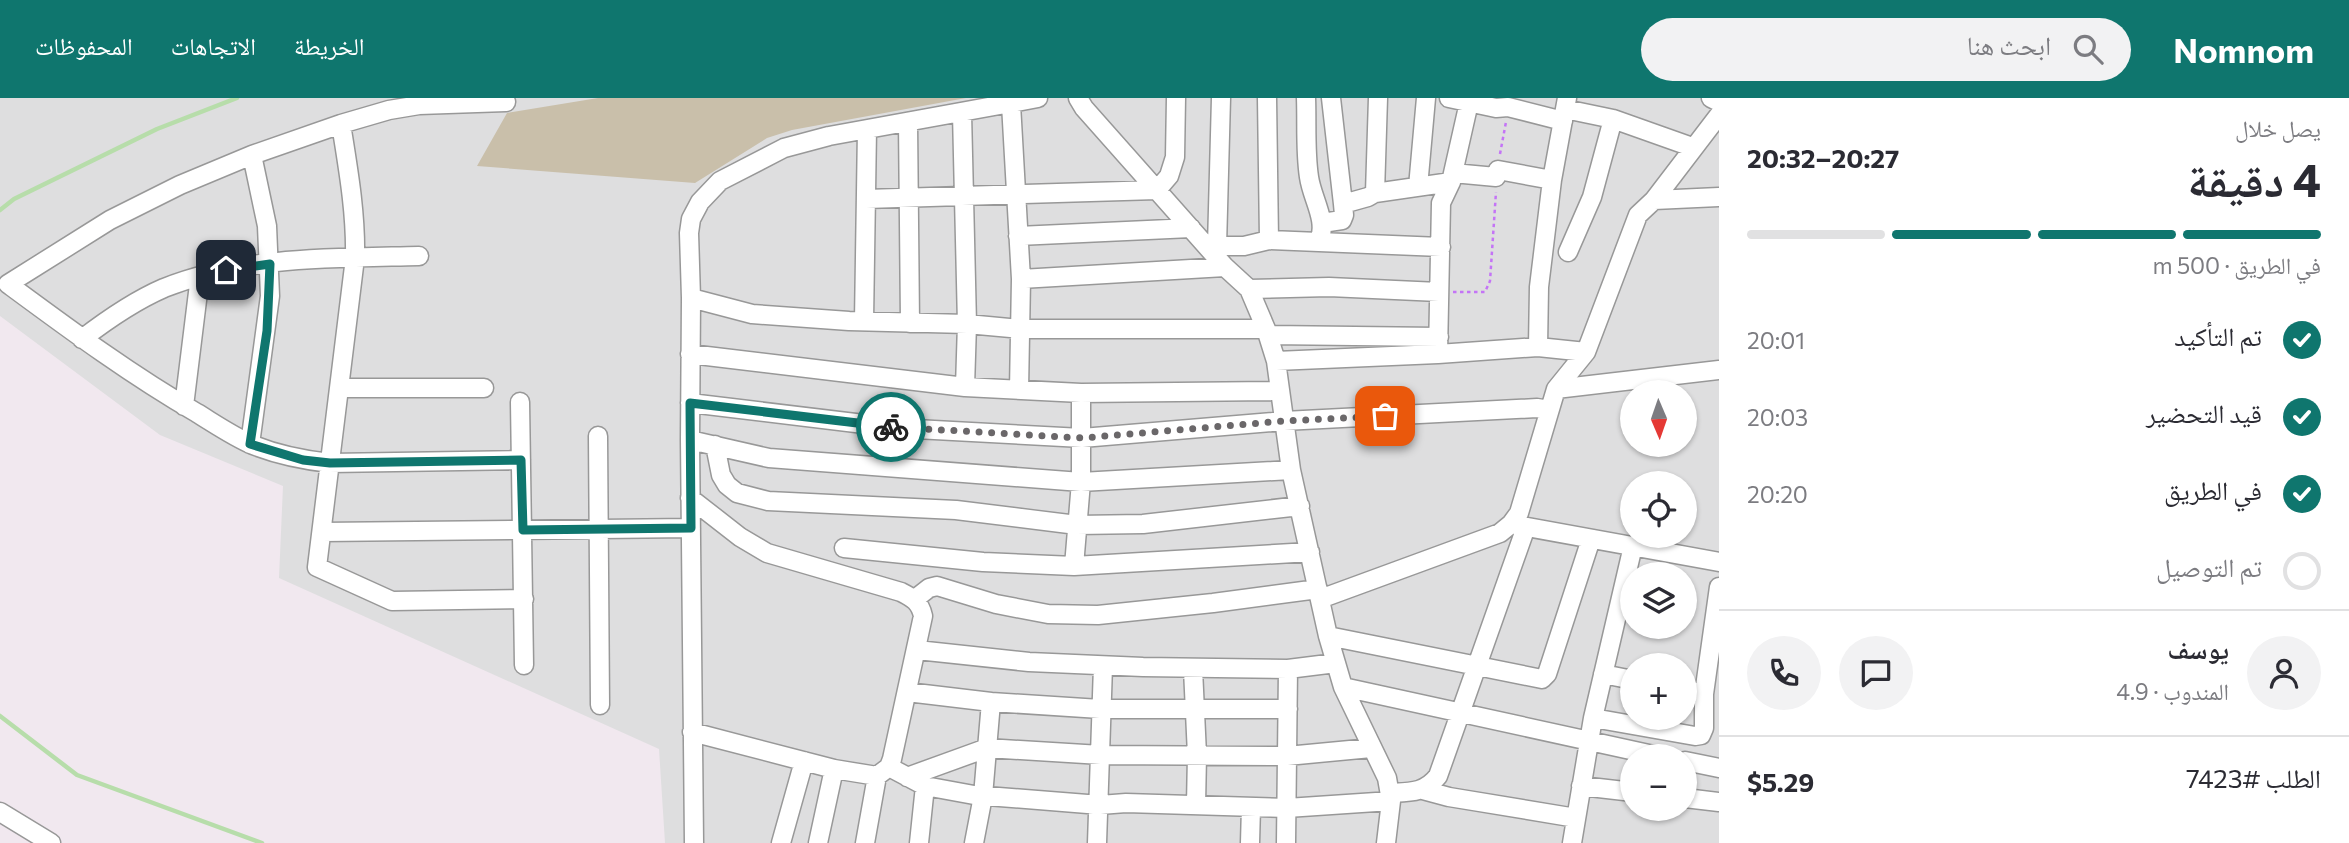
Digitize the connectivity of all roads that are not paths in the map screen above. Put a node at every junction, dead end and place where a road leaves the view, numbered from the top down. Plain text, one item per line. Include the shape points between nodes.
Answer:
1 (1038, 98) edge
2 (1078, 98) edge
3 (1176, 98) edge
4 (1221, 98) edge
5 (1266, 98) edge
6 (1306, 98) edge
7 (1331, 98) edge
8 (1378, 98) edge
9 (1426, 98) edge
10 (1450, 98) edge
11 (1711, 98) edge
12 (1470, 100) edge
13 (506, 102) dead end
14 (1719, 102) edge
15 (1509, 103) edge
16 (1010, 104) junction
17 (1565, 109) edge
18 (962, 113) junction
19 (1719, 115) edge
20 (1613, 119) junction
21 (908, 122) junction
22 (341, 124) junction
23 (867, 129) junction
24 (1692, 147) junction
25 (252, 155) junction
26 (1452, 178) junction
27 (1552, 180) junction
28 (1418, 187) junction
29 (1157, 190) junction
30 (1375, 192) junction
31 (1016, 194) junction
32 (963, 196) junction
33 (1719, 197) edge
34 (909, 198) junction
35 (866, 199) junction
36 (1654, 200) junction
37 (1343, 204) junction
38 (1322, 223) junction
39 (1191, 228) junction
40 (1018, 236) junction
41 (1269, 240) junction
42 (1319, 242) junction
43 (1441, 247) junction
44 (1568, 252) dead end
45 (419, 256) dead end
46 (1219, 256) junction
47 (355, 258) junction
48 (270, 264) junction
49 (200, 276) junction
50 (1021, 279) junction
51 (1248, 289) junction
52 (1439, 292) junction
53 (691, 298) junction
54 (864, 321) junction
55 (910, 323) junction
56 (967, 324) junction
57 (1021, 329) junction
58 (1267, 332) junction
59 (82, 339) junction
60 (1438, 346) junction
61 (1538, 347) junction
62 (1586, 352) junction
63 (690, 354) junction
64 (1276, 361) junction
65 (1719, 370) edge
66 (965, 387) junction
67 (340, 388) junction
68 (484, 388) dead end
69 (1556, 389) junction
70 (1019, 390) junction
71 (1280, 391) junction
72 (1081, 393) junction
73 (520, 402) dead end
74 (690, 403) junction
75 (184, 406) junction
76 (1549, 410) junction
77 (1284, 421) junction
78 (598, 436) dead end
79 (1082, 438) junction
80 (690, 440) junction
81 (250, 444) junction
82 (715, 445) junction
83 (521, 460) junction
84 (330, 463) junction
85 (1291, 470) junction
86 (1081, 482) junction
87 (690, 498) junction
88 (1300, 506) junction
89 (1077, 525) junction
90 (1518, 526) junction
91 (691, 528) junction
92 (599, 529) junction
93 (523, 530) junction
94 (321, 532) junction
95 (1591, 539) junction
96 (1620, 544) edge
97 (844, 548) dead end
98 (1633, 548) edge
99 (1644, 548) edge
100 (1310, 552) junction
101 (1719, 562) edge
102 (1074, 566) junction
103 (1719, 587) edge
104 (1319, 594) junction
105 (524, 598) junction
106 (915, 599) junction
107 (1328, 636) junction
108 (917, 650) junction
109 (1336, 663) junction
110 (524, 665) dead end
111 (1102, 666) junction
112 (1476, 666) junction
113 (1193, 669) junction
114 (1288, 669) junction
115 (1603, 674) junction
116 (1620, 677) edge
117 (1343, 687) junction
118 (907, 692) junction
119 (1697, 693) edge
120 (1704, 694) junction
121 (991, 702) junction
122 (600, 705) dead end
123 (1100, 709) junction
124 (1193, 709) junction
125 (1288, 709) junction
126 (1458, 713) junction
127 (1593, 718) junction
128 (692, 732) junction
129 (1588, 742) junction
130 (986, 748) junction
131 (1371, 748) junction
132 (1620, 748) edge
133 (1101, 755) junction
134 (1197, 755) junction
135 (1287, 755) junction
136 (804, 761) junction
137 (1697, 763) edge
138 (1719, 768) edge
139 (834, 769) junction
140 (883, 772) junction
141 (907, 777) junction
142 (925, 786) junction
143 (1581, 786) junction
144 (1423, 790) junction
145 (1620, 790) edge
146 (983, 796) junction
147 (1390, 797) junction
148 (1697, 799) edge
149 (1719, 802) edge
150 (1100, 805) junction
151 (1196, 805) junction
152 (1251, 807) junction
153 (1287, 808) junction
154 (0, 812) edge
155 (1576, 818) junction
156 (51, 843) edge
157 (694, 843) edge
158 (781, 843) edge
159 (818, 843) edge
160 (865, 843) edge
161 (919, 843) edge
162 (974, 843) edge
163 (1097, 843) edge
164 (1250, 843) edge
165 (1286, 843) edge
166 (1386, 843) edge
167 (1572, 843) edge

1 - 16 street
2 - 29 street
3 - 29 street via 1175,157 1169,176
4 - 46 street
5 - 41 street
6 - 38 street via 1309,177
7 - 37 street
8 - 30 street
9 - 28 street
10 - 12 street
11 - 14 street
12 - 15 street via 1496,108
12 - 26 street
13 - 22 street via 419,105
15 - 17 street
16 - 18 street
16 - 31 street
17 - 20 street
17 - 27 street
18 - 21 street
18 - 32 street
19 - 24 street
20 - 24 street
20 - 44 street via 1592,197
21 - 23 street
21 - 34 street
22 - 25 street
22 - 47 street
23 - 35 street
23 - 53 street via 784,148 720,181 691,219
24 - 36 street
25 - 48 street
25 - 59 street via 110,220 8,284
26 - 27 street via 1497,174
26 - 28 street
26 - 43 street via 1441,203
27 - 61 street via 1539,287
28 - 30 street
29 - 31 street
29 - 39 street
30 - 37 street
31 - 32 street
31 - 40 street
32 - 34 street
32 - 56 street
33 - 36 street
34 - 35 street
34 - 55 street
35 - 54 street
36 - 62 street via 1639,215
37 - 38 street via 1342,219
38 - 42 street
39 - 40 street
39 - 46 street
40 - 50 street
41 - 42 street
41 - 46 street
42 - 43 street
43 - 52 street
45 - 47 street
46 - 50 street
46 - 51 street
47 - 48 street
47 - 67 street
48 - 49 street
48 - 81 street via 267,331
49 - 59 street via 137,302
49 - 75 street
50 - 57 street
51 - 52 street
51 - 58 street
52 - 60 street
53 - 54 street via 752,314
53 - 63 street
54 - 55 street
55 - 56 street
56 - 57 street
56 - 66 street
57 - 58 street
57 - 70 street
58 - 60 street
58 - 64 street
59 - 75 street
60 - 61 street
60 - 64 street
61 - 62 street
62 - 69 street
63 - 66 street
63 - 74 street
64 - 71 street
65 - 69 street
66 - 70 street
67 - 68 street
67 - 84 street
69 - 76 street
70 - 72 street
71 - 72 street
71 - 77 street
72 - 79 street
73 - 83 street
74 - 79 street via 898,428
74 - 80 street
75 - 81 street
76 - 77 street
76 - 90 street
77 - 79 street
77 - 85 street
78 - 92 street
79 - 86 street
80 - 82 street
80 - 87 street
81 - 84 street
82 - 86 street via 769,458
82 - 89 street via 727,485 737,493 768,501 956,510
83 - 84 street
83 - 93 street
84 - 94 street
85 - 86 street
85 - 88 street
86 - 89 street
87 - 91 street
87 - 106 street via 767,553
88 - 89 street via 1143,524
88 - 100 street
89 - 102 street
90 - 95 street
90 - 104 street
90 - 112 street
91 - 92 street
91 - 128 street
92 - 93 street
92 - 122 street
93 - 94 street
93 - 105 street
94 - 105 street via 317,568 392,601
95 - 96 street
95 - 112 street via 1542,679
97 - 102 street
98 - 115 street
99 - 101 street
100 - 102 street
100 - 104 street
103 - 120 street
104 - 106 street via 1098,615 1009,607 937,586
104 - 107 street
105 - 110 street
106 - 108 street via 923,616
107 - 109 street
107 - 112 street
108 - 111 street
108 - 118 street
109 - 114 street
109 - 117 street
111 - 113 street
111 - 123 street
112 - 126 street
113 - 114 street
113 - 124 street
114 - 125 street
115 - 116 street
115 - 127 street
117 - 126 street
117 - 131 street
118 - 121 street
118 - 140 street
119 - 120 street
120 - 127 street via 1700,735
121 - 123 street
121 - 130 street
123 - 124 street
123 - 133 street
124 - 125 street
124 - 134 street
125 - 135 street
126 - 129 street
126 - 144 street via 1438,776
127 - 129 street
128 - 136 street
128 - 157 street
129 - 132 street
129 - 143 street
130 - 133 street
130 - 141 street
130 - 146 street
131 - 135 street
131 - 147 street via 1387,778
133 - 134 street
133 - 150 street
134 - 135 street
134 - 151 street
135 - 153 street
136 - 139 street
136 - 158 street
137 - 138 street
139 - 140 street
139 - 159 street
140 - 141 street
140 - 160 street
141 - 142 street
142 - 146 street
142 - 161 street
143 - 145 street
143 - 155 street
144 - 147 street
144 - 155 street
146 - 150 street
146 - 162 street
147 - 153 street
147 - 166 street
148 - 149 street
150 - 151 street
150 - 163 street
151 - 152 street
152 - 153 street
152 - 164 street
153 - 165 street
154 - 156 street
155 - 167 street

